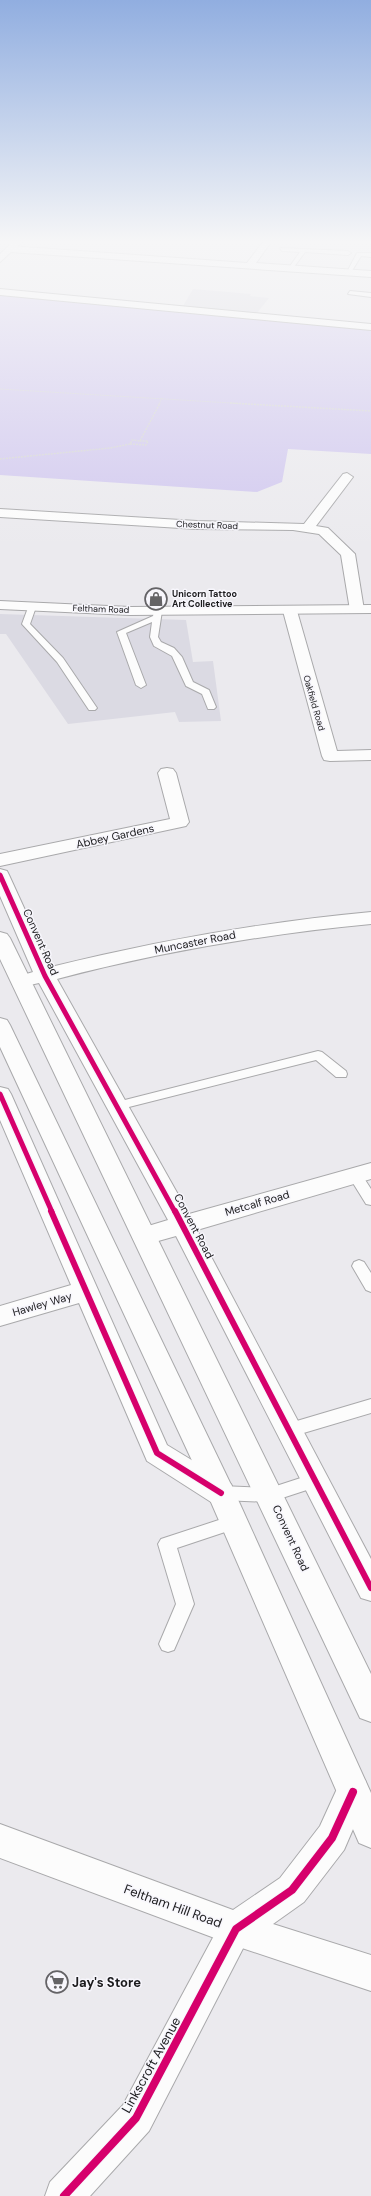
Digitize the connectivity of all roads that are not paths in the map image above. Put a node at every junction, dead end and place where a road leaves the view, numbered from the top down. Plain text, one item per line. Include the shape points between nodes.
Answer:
1 (347, 477) dead end
2 (0, 513) edge
3 (308, 527) junction
4 (0, 605) edge
5 (32, 607) junction
6 (364, 610) edge
7 (290, 611) junction
8 (157, 614) junction
9 (141, 685) dead end
10 (211, 707) dead end
11 (92, 708) dead end
12 (371, 755) edge
13 (167, 773) dead end
14 (0, 860) edge
15 (0, 875) edge
16 (371, 918) edge
17 (0, 938) edge
18 (33, 979) junction
19 (0, 1025) edge
20 (341, 1074) dead end
21 (0, 1094) edge
22 (117, 1106) junction
23 (363, 1173) edge
24 (371, 1200) edge
25 (182, 1224) junction
26 (144, 1236) junction
27 (359, 1266) dead end
28 (371, 1286) edge
29 (85, 1291) junction
30 (0, 1316) edge
31 (371, 1406) edge
32 (290, 1430) junction
33 (316, 1480) junction
34 (221, 1493) junction
35 (270, 1495) junction
36 (234, 1522) junction
37 (364, 1555) edge
38 (371, 1588) edge
39 (168, 1644) dead end
40 (371, 1707) edge
41 (353, 1792) junction
42 (371, 1831) edge
43 (0, 1841) edge
44 (236, 1929) junction
45 (371, 1973) edge
46 (64, 2196) edge

1 - 3 street
2 - 3 street, Chestnut Road via 197,525
3 - 6 street, Chestnut Road via 323,531 348,554
4 - 5 street, Feltham Road
5 - 8 street, Feltham Road
5 - 11 lane via 26,624 60,660
6 - 7 street, Feltham Road
7 - 8 street, Feltham Road
7 - 12 street, Oakfield Road via 330,756
8 - 9 lane via 122,632
8 - 10 lane via 154,637 157,644 170,648 181,662 189,684 206,692
13 - 14 street, Abbey Gardens via 180,822
15 - 18 street, Convent Road
16 - 18 street, Muncaster Road via 308,923 224,935
17 - 18 street, Convent Road
18 - 22 street, Convent Road
18 - 26 street, Convent Road
19 - 34 street
20 - 22 lane via 318,1055
21 - 29 street
22 - 25 street, Convent Road
23 - 24 lane
23 - 25 street, Metcalf Road
25 - 26 street, Metcalf Road
25 - 32 street, Convent Road
26 - 35 street, Convent Road
27 - 28 lane
29 - 30 street, Hawley Way
29 - 34 street via 157,1453
31 - 32 lane
32 - 33 street, Convent Road
33 - 35 lane
33 - 37 street, Convent Road
34 - 35 lane
34 - 36 street
35 - 40 street, Convent Road
36 - 39 lane via 167,1544 185,1604
36 - 41 street
37 - 38 street, Convent Road
41 - 42 street
41 - 44 street via 332,1838 292,1890
43 - 44 street, Feltham Hill Road
44 - 45 street, Feltham Hill Road
44 - 46 street, Linkscroft Avenue via 136,2118

